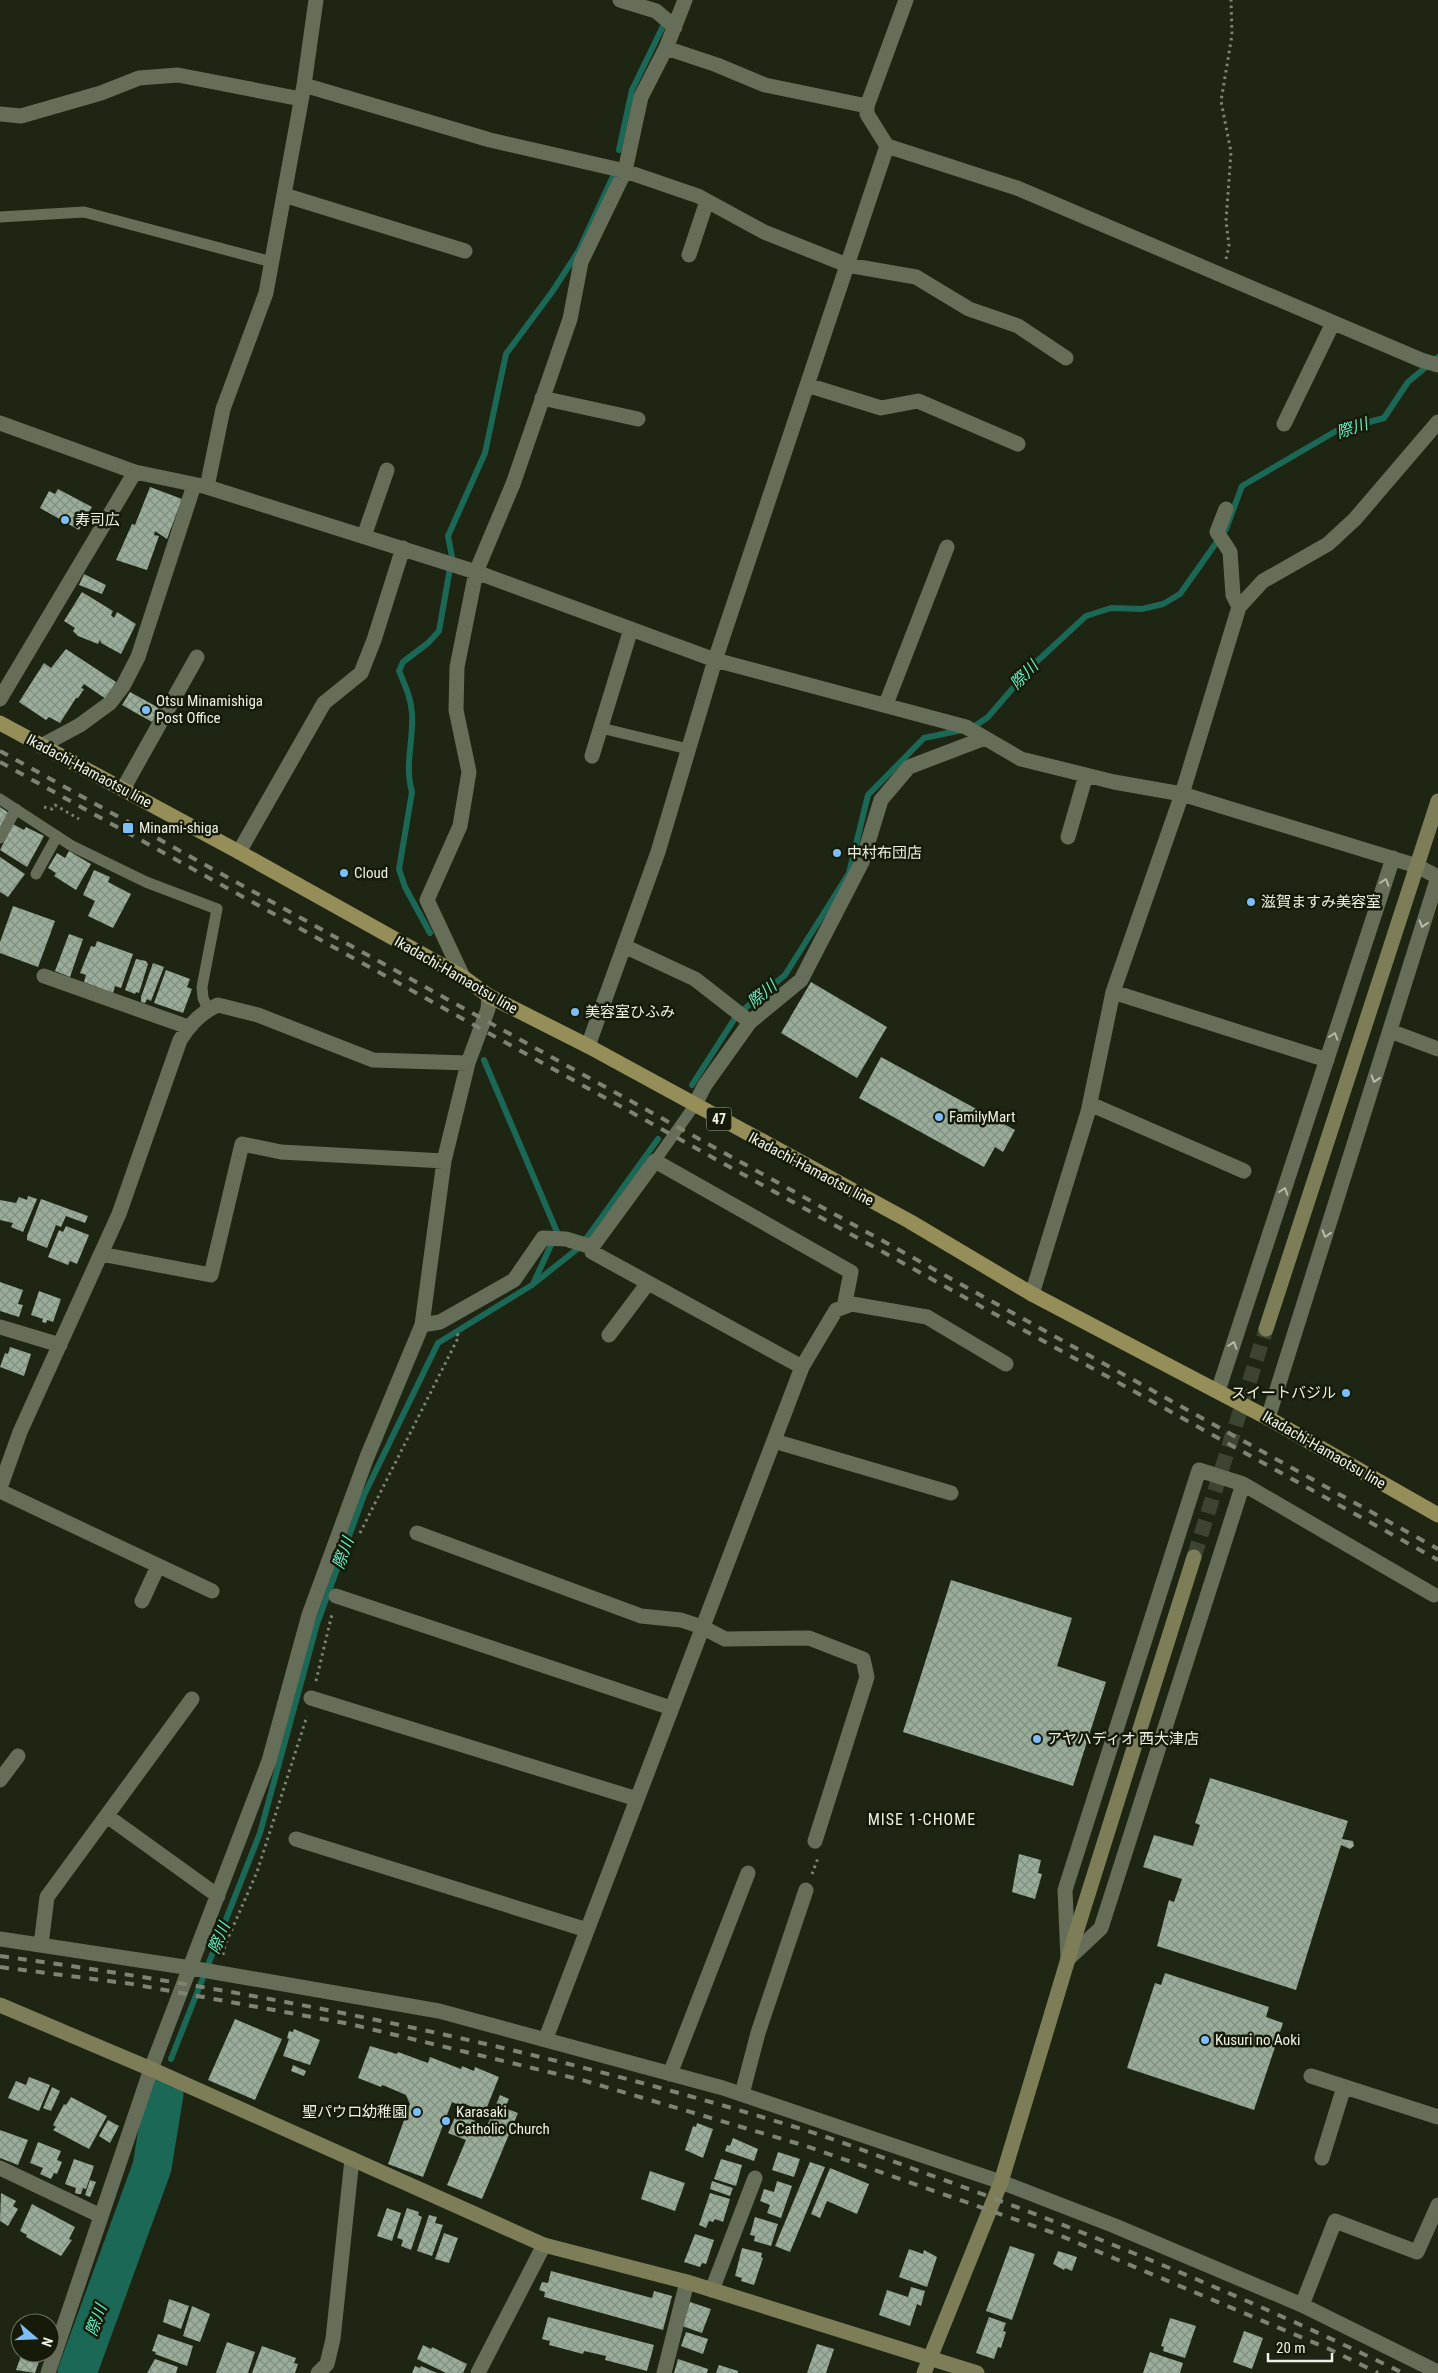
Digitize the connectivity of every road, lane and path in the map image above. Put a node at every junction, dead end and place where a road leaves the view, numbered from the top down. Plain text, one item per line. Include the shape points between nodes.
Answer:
1 (316, 0) edge
2 (620, 0) edge
3 (685, 0) edge
4 (906, 0) edge
5 (1230, 0) edge
6 (675, 26) junction
7 (666, 48) junction
8 (303, 92) junction
9 (867, 106) junction
10 (0, 114) edge
11 (886, 146) junction
12 (625, 171) junction
13 (284, 195) junction
14 (707, 201) junction
15 (0, 217) edge
16 (465, 250) dead end
17 (689, 254) dead end
18 (272, 262) junction
19 (847, 265) junction
20 (1222, 276) junction
21 (1333, 322) junction
22 (1066, 358) dead end
23 (1438, 365) edge
24 (807, 385) junction
25 (542, 398) junction
26 (638, 419) dead end
27 (1438, 422) edge
28 (0, 423) edge
29 (1284, 424) dead end
30 (1018, 444) dead end
31 (387, 470) dead end
32 (135, 472) junction
33 (200, 486) junction
34 (1226, 509) dead end
35 (364, 536) junction
36 (947, 547) dead end
37 (403, 548) junction
38 (471, 570) junction
39 (1239, 607) junction
40 (631, 629) junction
41 (197, 657) dead end
42 (715, 660) junction
43 (0, 699) edge
44 (886, 704) junction
45 (0, 723) edge
46 (601, 728) junction
47 (984, 737) junction
48 (41, 746) junction
49 (688, 749) junction
50 (592, 756) dead end
51 (1086, 775) junction
52 (123, 789) junction
53 (1182, 794) junction
54 (0, 799) edge
55 (1438, 801) edge
56 (16, 810) junction
57 (80, 819) dead end
58 (32, 820) junction
59 (57, 836) junction
60 (1068, 837) dead end
61 (0, 838) edge
62 (238, 852) junction
63 (1393, 858) junction
64 (1417, 866) junction
65 (36, 874) dead end
66 (1438, 877) edge
67 (624, 946) junction
68 (44, 976) dead end
69 (463, 977) junction
70 (1113, 992) junction
71 (489, 996) junction
72 (208, 1009) junction
73 (749, 1021) junction
74 (188, 1027) junction
75 (1390, 1031) junction
76 (588, 1046) junction
77 (1438, 1049) edge
78 (1327, 1060) junction
79 (468, 1063) junction
80 (1090, 1104) junction
81 (694, 1106) junction
82 (444, 1161) junction
83 (655, 1161) junction
84 (1244, 1171) dead end
85 (591, 1246) junction
86 (101, 1254) junction
87 (648, 1283) junction
88 (1032, 1294) junction
89 (844, 1306) junction
90 (422, 1325) junction
91 (0, 1326) edge
92 (1266, 1330) tunnel mouth
93 (609, 1335) dead end
94 (459, 1336) dead end
95 (60, 1346) junction
96 (1006, 1364) dead end
97 (802, 1367) junction
98 (1218, 1392) junction
99 (1268, 1418) junction
100 (774, 1441) junction
101 (1243, 1484) junction
102 (0, 1490) edge
103 (951, 1493) dead end
104 (1438, 1515) edge
105 (418, 1533) dead end
106 (359, 1536) dead end
107 (1194, 1557) tunnel mouth
108 (158, 1566) junction
109 (212, 1591) dead end
110 (1434, 1595) dead end
111 (336, 1596) joint
112 (142, 1601) dead end
113 (702, 1627) junction
114 (311, 1698) junction
115 (192, 1699) dead end
116 (671, 1708) junction
117 (18, 1756) dead end
118 (0, 1780) edge
119 (637, 1798) junction
120 (107, 1816) junction
121 (296, 1839) dead end
122 (815, 1841) joint
123 (748, 1873) dead end
124 (806, 1890) joint
125 (218, 1896) junction
126 (587, 1930) junction
127 (0, 1938) edge
128 (41, 1945) junction
129 (1068, 1959) junction
130 (194, 1968) junction
131 (217, 1972) junction
132 (0, 2006) edge
133 (546, 2038) junction
134 (151, 2069) junction
135 (670, 2074) junction
136 (1311, 2076) dead end
137 (1344, 2087) junction
138 (742, 2094) junction
139 (1438, 2117) edge
140 (1322, 2158) dead end
141 (352, 2159) junction
142 (0, 2168) edge
143 (755, 2178) dead end
144 (1001, 2182) junction
145 (1438, 2206) edge
146 (101, 2216) junction
147 (544, 2245) junction
148 (687, 2282) junction
149 (712, 2290) junction
150 (1302, 2305) junction
151 (930, 2358) junction
152 (1438, 2372) edge
153 (48, 2373) edge
154 (318, 2373) edge
155 (478, 2373) edge
156 (664, 2373) edge
157 (924, 2373) edge
158 (977, 2373) edge

1 - 8 street
2 - 6 street via 656,12
3 - 6 street
4 - 9 street
5 - 20 path via 1232,35 1221,101 1231,152 1226,221 1229,246
6 - 7 street
7 - 9 street via 765,85
7 - 12 street via 641,97
8 - 10 street via 178,75 139,78 101,93 21,116
8 - 12 street
8 - 13 street
9 - 11 street via 867,114
11 - 19 street
11 - 20 street via 1017,188
12 - 14 street
12 - 25 street via 582,262 570,319
13 - 16 street
13 - 18 street
14 - 17 street
14 - 19 street via 764,232
15 - 18 lane via 84,212
18 - 33 street via 266,293 223,409
19 - 22 street via 916,278 968,309 1018,326
19 - 24 street
20 - 21 street
21 - 23 street
21 - 29 street
24 - 30 street via 882,408 918,401
24 - 42 street
25 - 26 street
25 - 38 street via 513,484
27 - 39 street via 1354,519 1328,544 1263,581
28 - 32 street
31 - 35 street
32 - 33 street
32 - 43 street
33 - 35 street
33 - 48 street via 138,657 122,686 110,703
34 - 39 street via 1217,532 1229,550 1233,595
35 - 37 street
36 - 44 street
37 - 38 street
37 - 62 street via 361,673 324,703
38 - 40 street
38 - 69 street via 457,667 456,710 469,772 460,826 427,900
39 - 53 street
40 - 42 street
40 - 46 street
41 - 52 street
42 - 44 street
42 - 49 street
44 - 47 street via 966,727
45 - 48 main road, Ikadachi-Hamaotsu line / 47
46 - 49 lane
46 - 50 street
47 - 51 street via 1021,759
47 - 73 street via 909,767 881,800 862,862 801,980
48 - 52 main road, Ikadachi-Hamaotsu line / 47
49 - 67 street via 658,852
51 - 53 street
51 - 60 street
52 - 62 main road, Ikadachi-Hamaotsu line / 47
53 - 63 street
53 - 70 street
54 - 56 lane
55 - 64 street
56 - 58 lane
56 - 61 lane
57 - 58 path via 55,805 52,809 44,807
58 - 59 lane
59 - 65 lane
59 - 72 lane via 146,882 216,909 202,987
62 - 69 main road, Ikadachi-Hamaotsu line / 47
63 - 64 street
78 -> 63 street
64 - 66 street
64 - 92 street
66 -> 75 street
67 - 73 street via 695,979
67 - 76 street
68 - 74 street
69 - 71 main road, Ikadachi-Hamaotsu line / 47
70 - 78 street
70 - 80 street
71 - 76 main road, Ikadachi-Hamaotsu line / 47
71 - 79 street via 488,1009
72 - 74 street
72 - 79 street via 218,1005 258,1015 373,1060
73 - 81 street
74 - 86 street via 173,1057 119,1214
75 - 77 street
75 -> 99 street
76 - 81 main road, Ikadachi-Hamaotsu line / 47
98 -> 78 street
79 - 82 street
80 - 84 street
80 - 88 street
81 - 83 lane
81 - 88 main road, Ikadachi-Hamaotsu line / 47 via 909,1221
82 - 86 street via 281,1152 242,1144 211,1275
82 - 90 street
83 - 85 street
83 - 89 street via 851,1272
85 - 87 street via 592,1252
85 - 90 street via 568,1239 543,1238 514,1280 440,1322
86 - 95 street
87 - 93 street
87 - 97 street
88 - 98 main road, Ikadachi-Hamaotsu line / 47
89 - 96 street via 852,1304 927,1317
89 - 97 street via 836,1310
90 - 125 street via 367,1457 309,1615 269,1761
91 - 95 street
94 - 106 path
95 - 102 street via 20,1432
97 - 100 street
98 - 99 main road, Ikadachi-Hamaotsu line / 47
99 - 104 main road, Ikadachi-Hamaotsu line / 47
100 - 103 street
100 - 113 street
101 - 110 street
101 - 129 street via 1101,1928
101 - 129 street via 1199,1470 1065,1890
102 - 108 street
105 - 113 street via 641,1616 681,1620
107 - 129 street
108 - 109 street
108 - 112 street
111 - 114 path
111 - 116 street
113 - 116 street
113 - 122 street via 725,1639 810,1638 863,1659 867,1677
114 - 119 street
114 - 131 path via 300,1742 257,1872 225,1945
115 - 120 street
116 - 119 street
117 - 118 street
119 - 126 street
120 - 125 street
120 - 128 street via 47,1897
121 - 126 street
122 - 124 path via 819,1855
123 - 135 street
124 - 138 street via 758,2033
125 - 130 street
126 - 133 street
127 - 128 street
128 - 130 street
129 - 144 street
130 - 131 street
130 - 134 street
131 - 133 street via 439,2011
132 - 134 street
133 - 135 street
134 - 141 street
134 - 146 street
135 - 138 street
136 - 137 street
137 - 139 street
137 - 140 street
138 - 144 street
141 - 147 street
141 - 154 street via 333,2339 327,2364
142 - 146 street
143 - 149 street
144 - 150 street
144 - 151 street
145 - 150 street via 1418,2252 1335,2221
146 - 153 street
147 - 148 street
147 - 155 street
148 - 149 street
148 - 156 street
149 - 151 street
150 - 152 street
151 - 157 street
151 - 158 street

